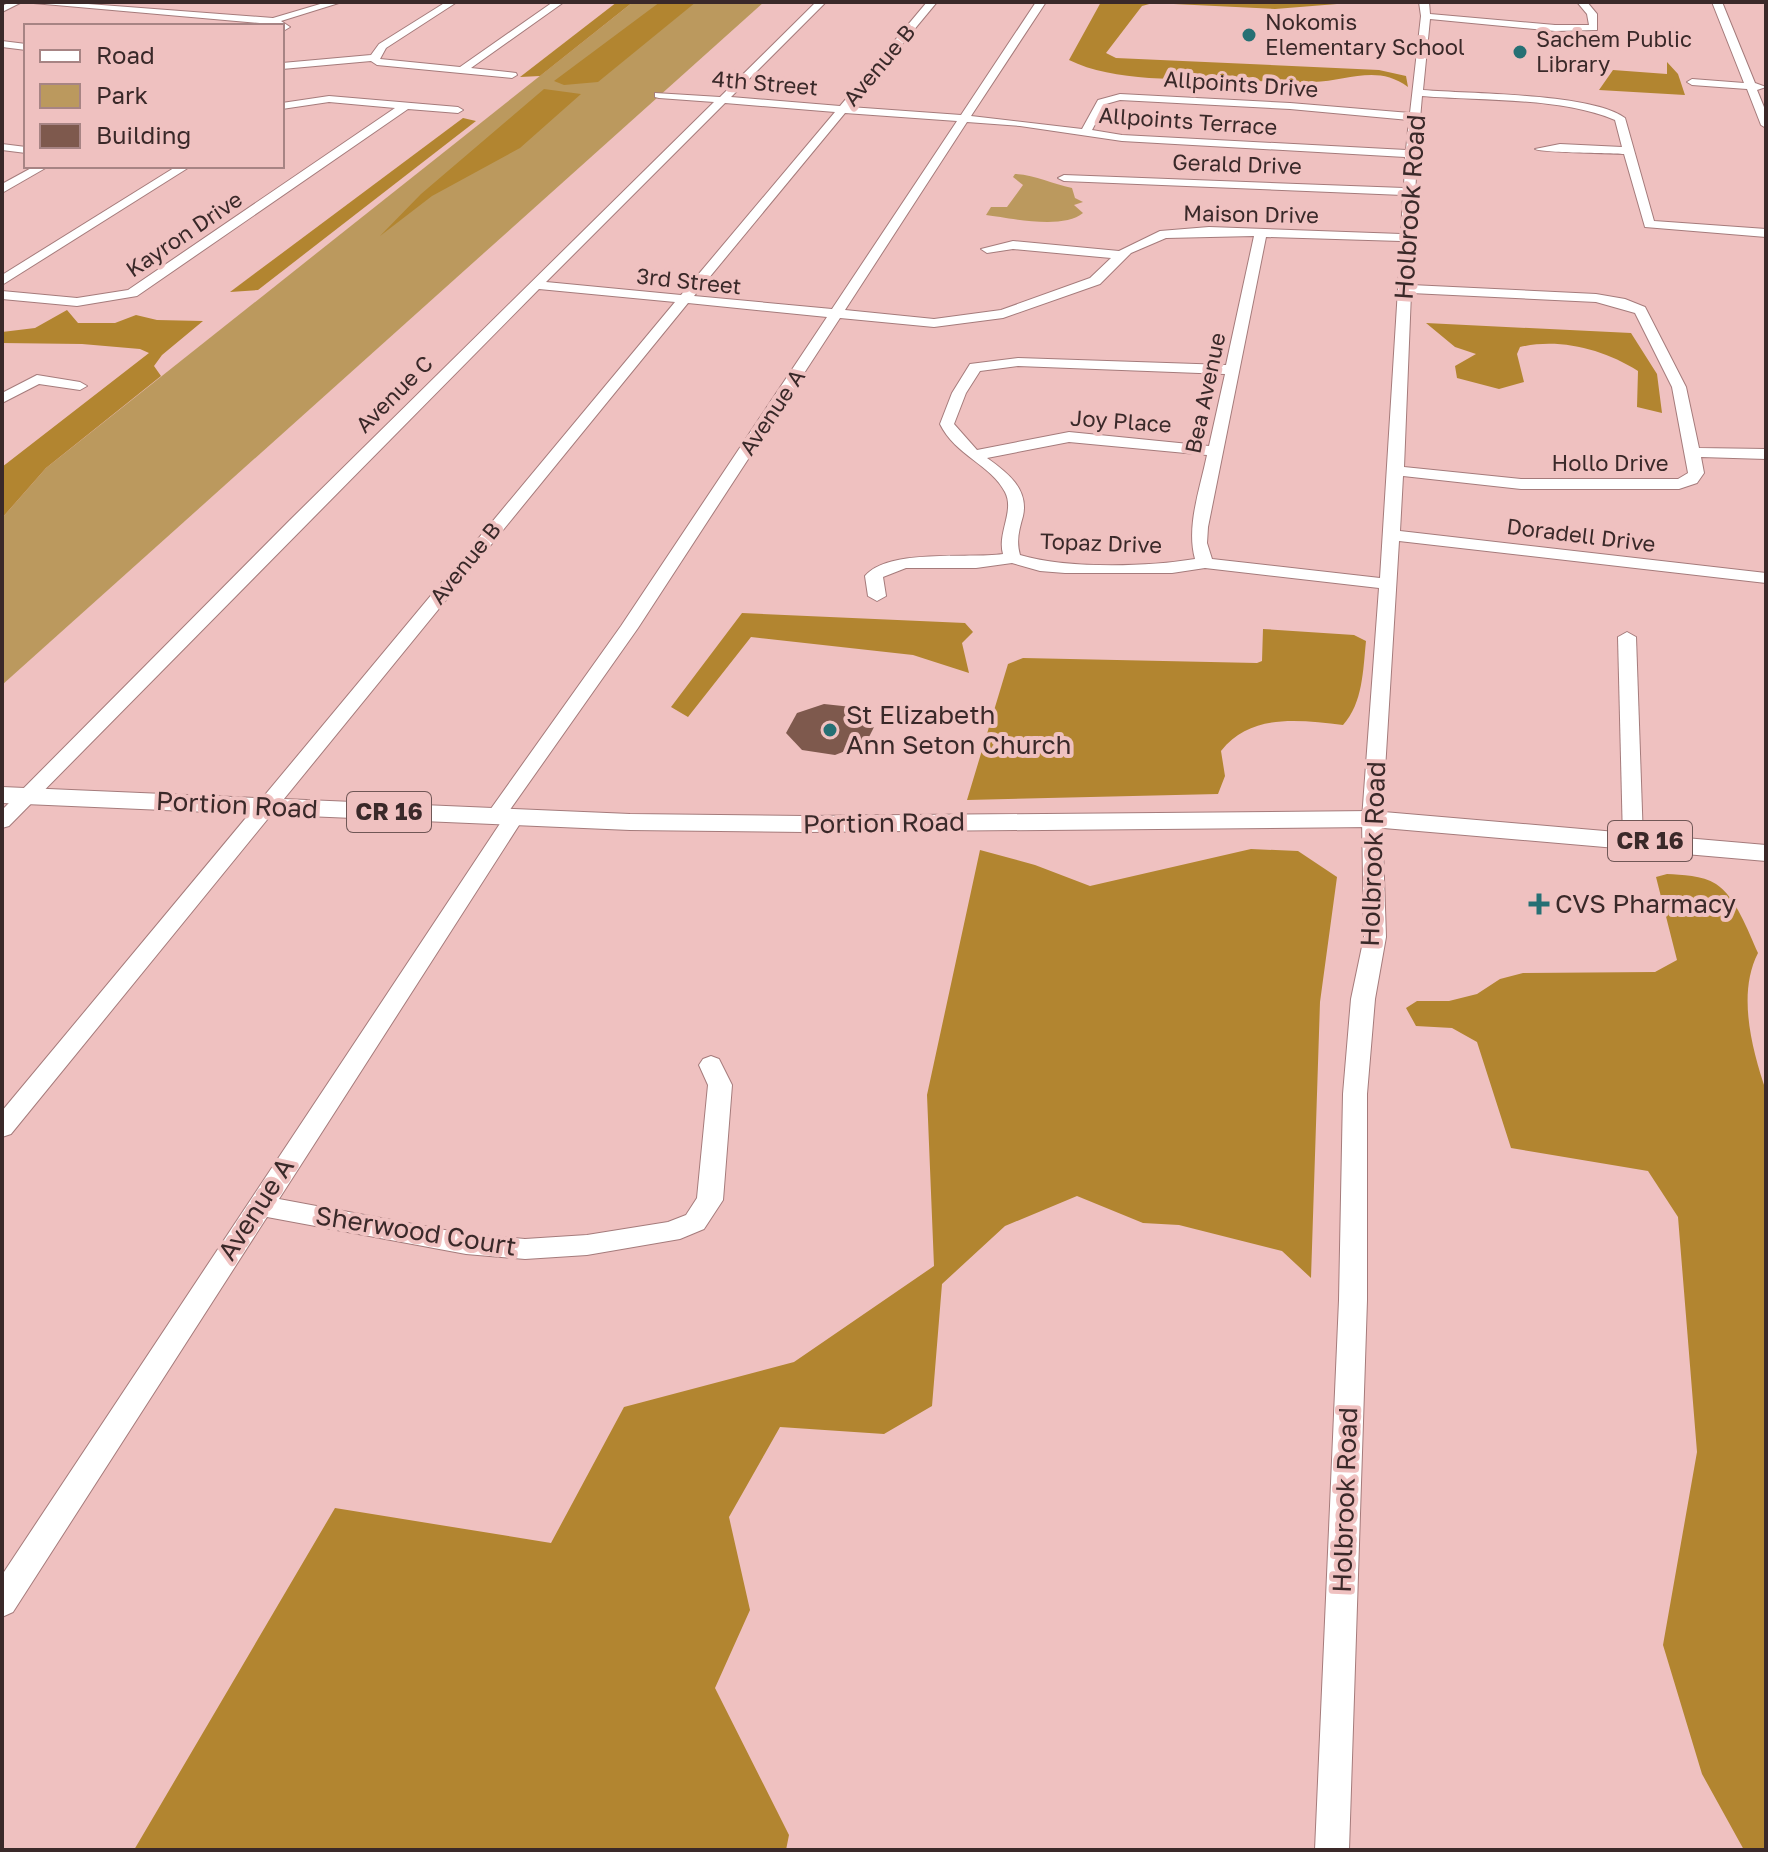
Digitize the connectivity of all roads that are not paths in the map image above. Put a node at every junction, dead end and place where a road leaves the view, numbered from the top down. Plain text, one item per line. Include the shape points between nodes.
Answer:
1 (18, 2) edge
2 (27, 2) edge
3 (337, 2) edge
4 (452, 2) edge
5 (559, 2) edge
6 (821, 2) edge
7 (932, 2) edge
8 (1041, 2) edge
9 (1582, 2) edge
10 (1717, 2) edge
11 (2, 9) edge
12 (1425, 9) edge
13 (273, 21) junction
14 (279, 24) edge
15 (2, 44) edge
16 (24, 47) edge
17 (374, 58) junction
18 (284, 66) edge
19 (462, 70) junction
20 (512, 75) dead end
21 (1692, 82) dead end
22 (1750, 86) junction
23 (1766, 87) edge
24 (1418, 93) junction
25 (659, 95) dead end
26 (724, 100) junction
27 (284, 106) edge
28 (405, 106) junction
29 (458, 110) dead end
30 (842, 110) junction
31 (1415, 117) junction
32 (964, 119) junction
33 (1766, 125) edge
34 (1084, 134) junction
35 (2, 147) edge
36 (1541, 149) dead end
37 (24, 150) edge
38 (1627, 151) junction
39 (1411, 154) junction
40 (39, 168) edge
41 (182, 168) edge
42 (1064, 178) dead end
43 (2, 189) edge
44 (1408, 192) junction
45 (1261, 233) junction
46 (1766, 233) edge
47 (1407, 238) junction
48 (987, 249) dead end
49 (1120, 255) junction
50 (2, 281) edge
51 (538, 285) junction
52 (1404, 289) junction
53 (1065, 293) junction
54 (2, 295) edge
55 (684, 300) junction
56 (1087, 301) dead end
57 (837, 315) junction
58 (1233, 370) junction
59 (80, 386) dead end
60 (2, 399) edge
61 (1215, 451) junction
62 (1691, 452) junction
63 (1766, 454) edge
64 (977, 455) junction
65 (1396, 471) junction
66 (1392, 535) junction
67 (1013, 558) junction
68 (1205, 563) junction
69 (1766, 578) edge
70 (1387, 584) junction
71 (877, 596) dead end
72 (1627, 637) dead end
73 (15, 796) edge
74 (265, 806) junction
75 (504, 818) junction
76 (1372, 819) junction
77 (2, 822) edge
78 (1633, 840) junction
79 (1766, 853) edge
80 (711, 1065) dead end
81 (2, 1128) edge
82 (258, 1205) junction
83 (2, 1602) edge
84 (1332, 1850) edge

1 - 11 street
2 - 13 street
3 - 13 street
4 - 17 street via 382,46
5 - 19 street
6 - 26 street, Avenue C
7 - 30 street, Avenue B
8 - 32 street, Avenue A
9 - 12 street via 1592,14 1594,28 1555,28
10 - 22 street
12 - 24 street, Holbrook Road
13 - 14 street
15 - 16 street
17 - 18 street
17 - 19 street via 387,64
19 - 20 street
21 - 22 street
22 - 23 street
22 - 33 street
24 - 31 street, Holbrook Road
24 - 38 street via 1597,109 1620,118
25 - 26 street, 4th Street
26 - 30 street, 4th Street
26 - 51 street, Avenue C
27 - 28 street via 329,99
28 - 29 street
28 - 54 street, Kayron Drive via 132,293 77,302
30 - 32 street, 4th Street
30 - 55 street, Avenue B
31 - 34 street, Allpoints Drive via 1120,97 1102,102
31 - 39 street, Holbrook Road
32 - 34 street, Allpoints Terrace
32 - 57 street, Avenue A
34 - 39 street, Allpoints Terrace
35 - 37 street
36 - 38 street
38 - 46 street via 1649,224
39 - 44 street, Holbrook Road
40 - 43 street
41 - 50 street
42 - 44 street, Gerald Drive
44 - 47 street, Holbrook Road
45 - 47 street, Maison Drive
45 - 49 street, Maison Drive via 1174,233 1141,242
45 - 58 street, Bea Avenue
47 - 52 street, Holbrook Road
48 - 49 street via 1013,245
49 - 53 street, Maison Drive via 1095,281
51 - 55 street, 3rd Street
51 - 73 street, Avenue C
52 - 62 street, Hollo Drive via 1596,298 1640,310 1679,387
52 - 65 street, Holbrook Road
53 - 56 street
53 - 57 street, Maison Drive via 970,320 914,323
55 - 57 street, 3rd Street
55 - 74 street, Avenue B
57 - 75 street, Avenue A
58 - 61 street, Bea Avenue
58 - 64 street, Topaz Drive via 983,364 970,371 947,424 954,438
59 - 60 street via 37,379
61 - 64 street, Joy Place via 1069,437
61 - 68 street, Bea Avenue via 1200,527
62 - 63 street
62 - 65 street, Hollo Drive via 1694,478 1679,484 1521,484
64 - 67 street, Topaz Drive via 1006,481 1016,498 1008,532
65 - 66 street, Holbrook Road
66 - 69 street, Doradell Drive
66 - 70 street, Holbrook Road
67 - 68 street, Topaz Drive via 1065,568
67 - 71 street via 892,565 874,576
68 - 70 street, Topaz Drive
70 - 76 street, Holbrook Road
72 - 78 street
73 - 74 main road, Portion Road / CR 16
73 - 77 street, Avenue C
74 - 75 main road, Portion Road / CR 16
74 - 81 street, Avenue B
75 - 76 main road, Portion Road / CR 16 via 804,824
75 - 82 street, Avenue A
76 - 78 main road, Portion Road / CR 16
76 - 84 street, Holbrook Road via 1375,927 1355,1094 1353,1300
78 - 79 main road, Portion Road / CR 16
80 - 82 street, Sherwood Court via 720,1085 710,1200 695,1222 671,1232 525,1249 466,1244
82 - 83 street, Avenue A

